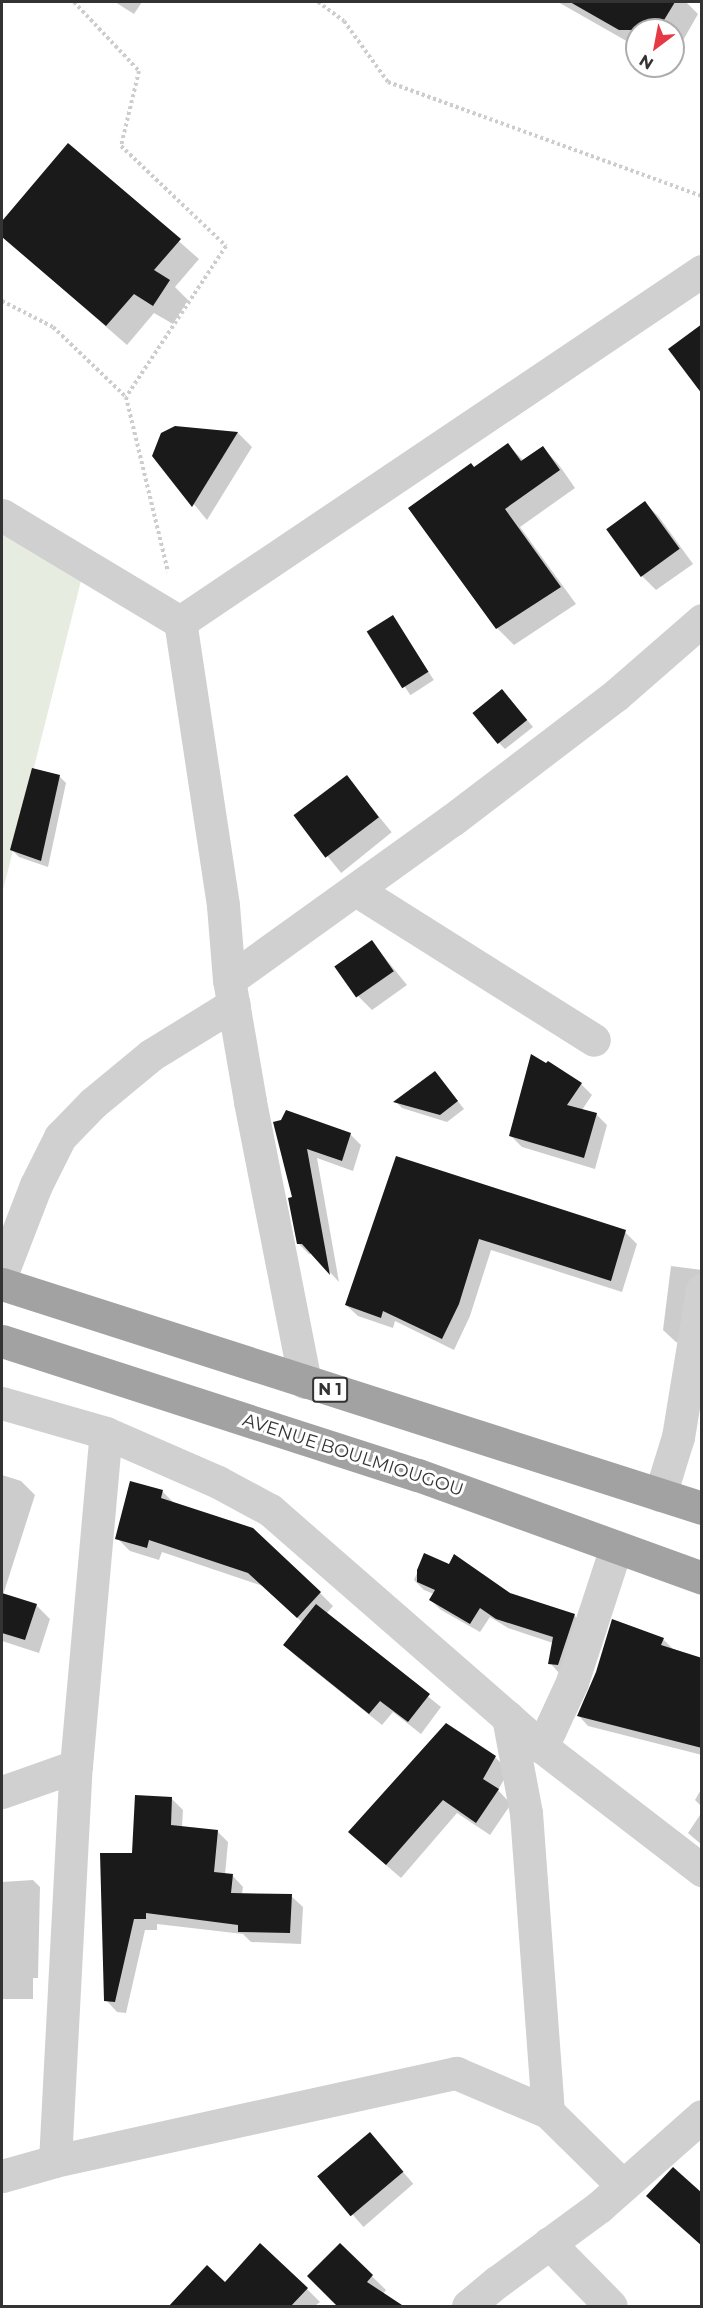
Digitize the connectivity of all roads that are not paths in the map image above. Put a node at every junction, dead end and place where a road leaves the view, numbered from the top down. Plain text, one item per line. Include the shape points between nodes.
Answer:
1 (702, 271) edge
2 (2, 515) edge
3 (702, 620) edge
4 (180, 622) junction
5 (356, 891) junction
6 (232, 992) junction
7 (594, 1040) dead end
8 (2, 1273) edge
9 (2, 1284) edge
10 (702, 1290) edge
11 (2, 1341) edge
12 (305, 1382) junction
13 (2, 1403) edge
14 (106, 1433) junction
15 (660, 1496) junction
16 (702, 1508) edge
17 (616, 1547) junction
18 (702, 1578) edge
19 (508, 1717) junction
20 (542, 1747) junction
21 (76, 1766) junction
22 (2, 1792) edge
23 (702, 1870) edge
24 (548, 2112) junction
25 (702, 2116) edge
26 (55, 2161) junction
27 (2, 2176) edge
28 (623, 2186) junction
29 (549, 2243) junction
30 (468, 2307) edge
31 (611, 2307) edge

1 - 4 street
2 - 4 street
3 - 5 street via 616,695
4 - 6 street via 224,905
5 - 6 street
5 - 7 street
6 - 8 street via 151,1055 60,1137 36,1185
6 - 12 street
9 - 12 highway, N 1
10 - 15 street via 678,1437
11 - 17 highway, AVENUE BOULMIOUGOU via 418,1475
12 - 15 highway, N 1
13 - 14 street
14 - 19 street via 218,1482 270,1510
14 - 21 street
15 - 16 highway, N 1
17 - 18 highway, AVENUE BOULMIOUGOU
17 - 20 street via 572,1682
19 - 20 street
19 - 24 street via 526,1813
20 - 23 street
21 - 22 street
21 - 26 street
24 - 26 street via 456,2073
24 - 28 street
25 - 28 street
26 - 27 street
28 - 29 street
29 - 30 street
29 - 31 street

